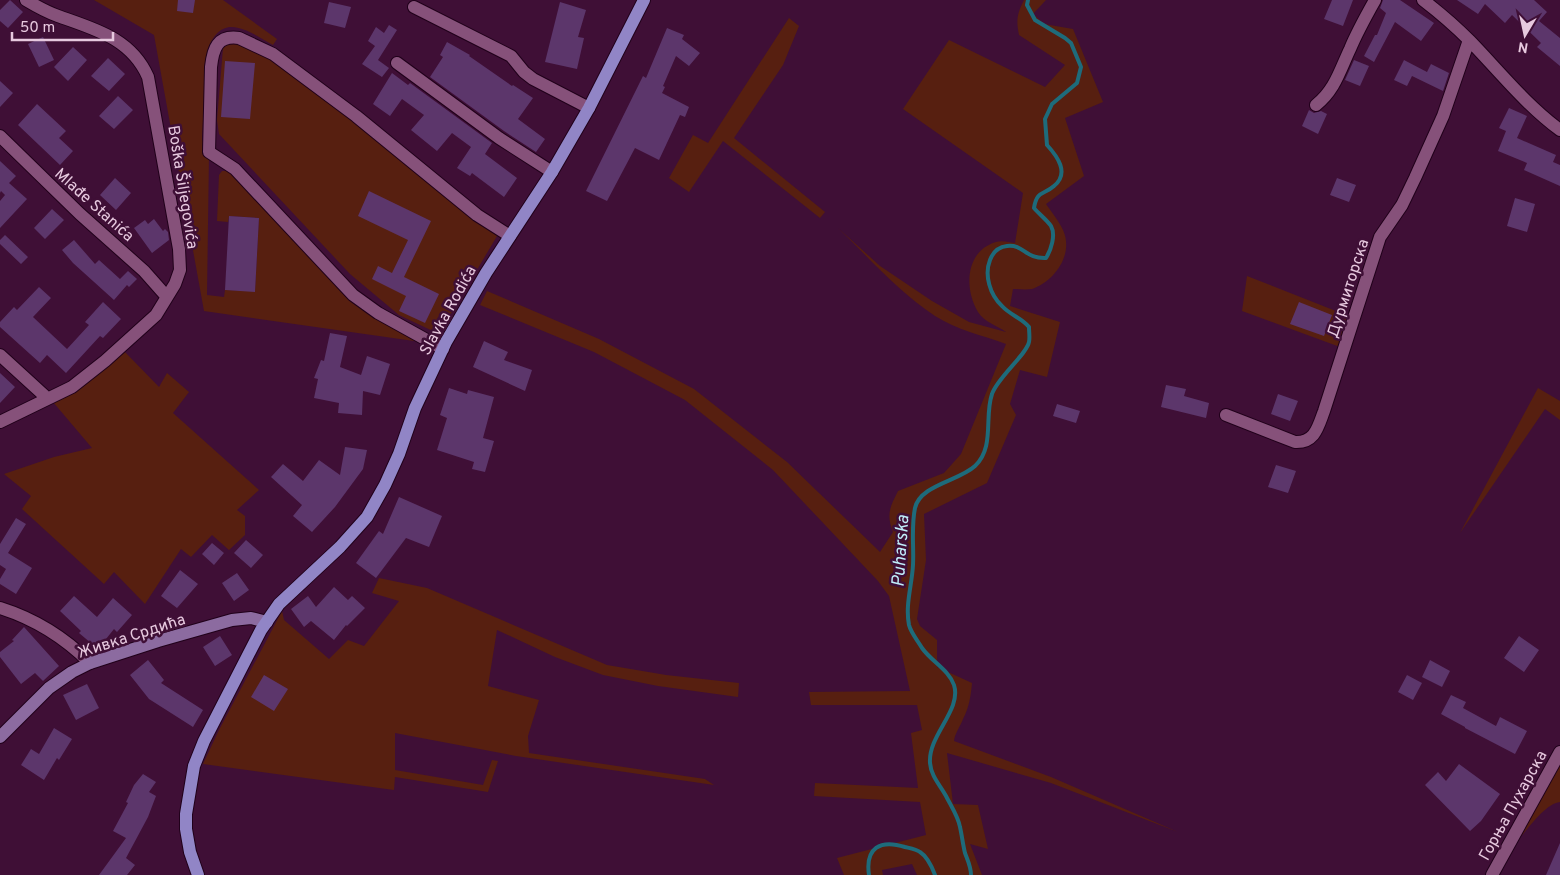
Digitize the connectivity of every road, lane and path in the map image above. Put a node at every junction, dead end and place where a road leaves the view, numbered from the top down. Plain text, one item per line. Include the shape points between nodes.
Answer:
1 (26, 0) edge
2 (644, 0) edge
3 (1375, 0) edge
4 (1423, 0) edge
5 (414, 7) dead end
6 (1469, 40) junction
7 (397, 63) dead end
8 (1316, 104) dead end
9 (590, 108) junction
10 (1560, 130) edge
11 (0, 136) edge
12 (552, 172) junction
13 (510, 236) junction
14 (168, 297) junction
15 (443, 349) junction
16 (0, 355) edge
17 (47, 398) junction
18 (1226, 415) dead end
19 (0, 422) edge
20 (0, 608) edge
21 (267, 622) junction
22 (90, 662) junction
23 (0, 737) edge
24 (1560, 752) edge
25 (198, 875) edge
26 (1492, 875) edge

1 - 14 street, Boška Šiljegovića via 115,39 143,65 154,107 179,249 180,270
2 - 9 main road, Slavka Rodića
3 - 8 street via 1339,76
4 - 6 street
5 - 9 street via 511,56 534,79
6 - 10 street via 1512,87
6 - 18 street, Дурмиторска via 1443,116 1415,178 1402,205 1380,237 1314,435 1303,442 1295,442
7 - 12 street via 499,138
9 - 12 main road, Slavka Rodića
11 - 14 street, Mlađe Stanića
12 - 13 main road, Slavka Rodića
13 - 15 main road, Slavka Rodića
13 - 15 street via 477,215 356,116 273,54 233,37 217,45 211,67 209,152 235,169 353,295 378,313
14 - 17 street, Boška Šiljegovića via 156,315 105,361 72,387
15 - 21 main road, Slavka Rodića via 415,408 399,454 366,517 340,547 278,604
16 - 17 street
17 - 19 street, Boška Šiljegovića
20 - 22 street via 62,637
21 - 22 main road, Живка Срдића via 251,618 232,620
21 - 25 main road, Slavka Rodića via 194,766 186,829
22 - 23 main road, Живка Срдића via 49,688
24 - 26 street, Горња Пухарска

